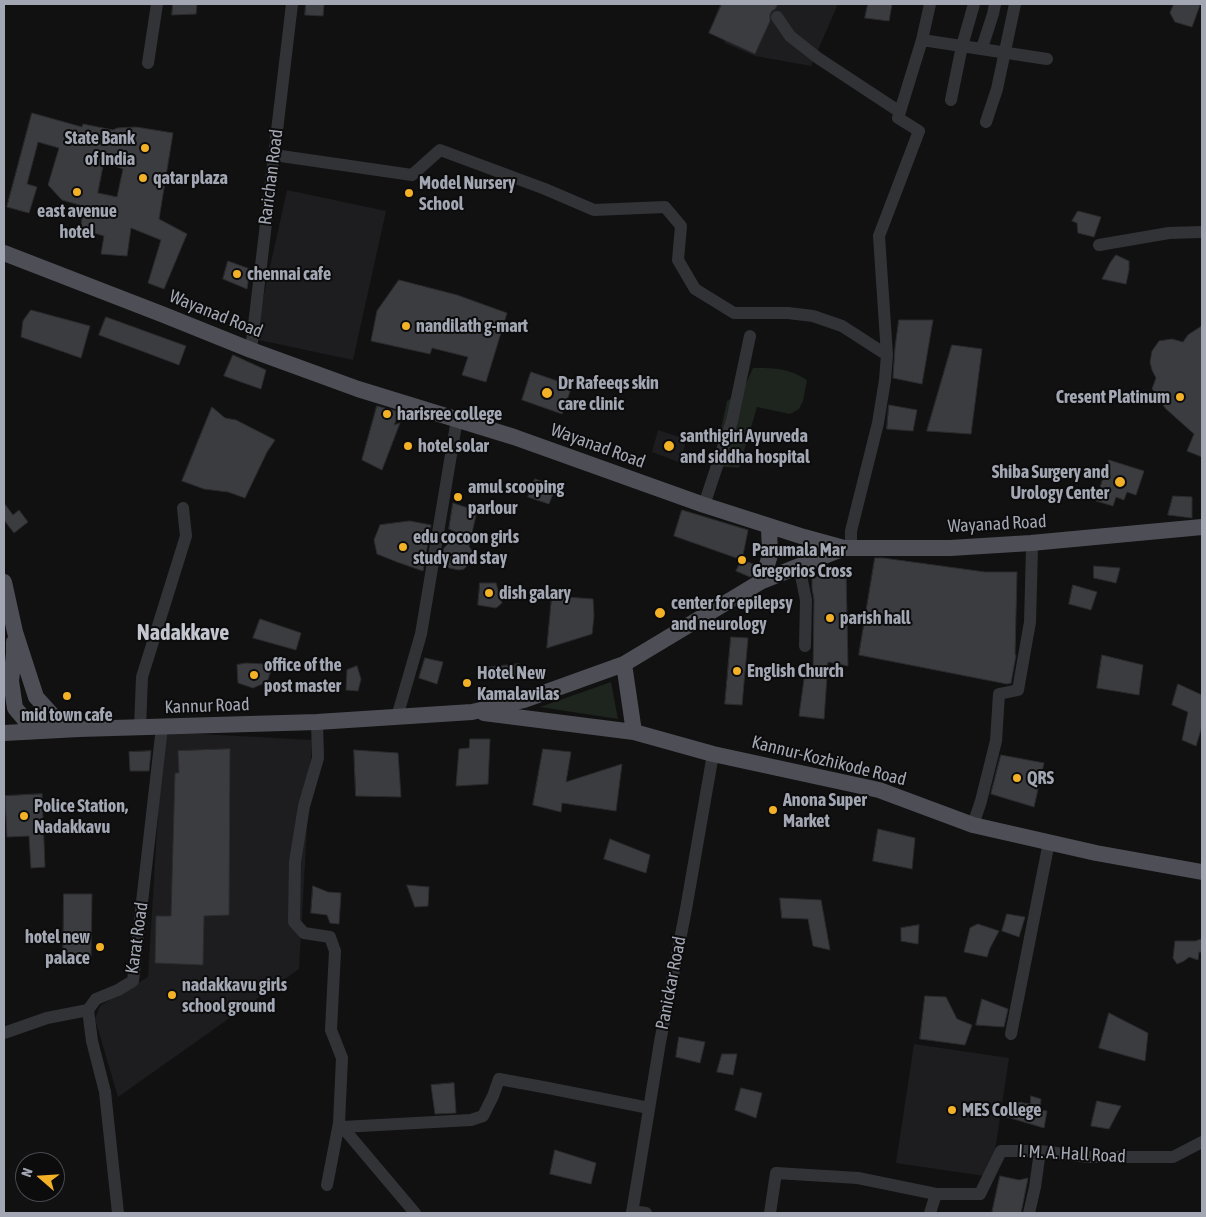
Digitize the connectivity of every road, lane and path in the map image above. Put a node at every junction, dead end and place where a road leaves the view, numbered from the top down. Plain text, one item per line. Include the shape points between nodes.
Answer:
1 (157, 4) edge
2 (292, 4) edge
3 (930, 4) edge
4 (974, 4) edge
5 (995, 4) edge
6 (1015, 4) edge
7 (777, 17) dead end
8 (922, 40) junction
9 (962, 46) junction
10 (982, 48) junction
11 (1004, 52) junction
12 (1046, 59) dead end
13 (148, 63) dead end
14 (951, 100) dead end
15 (900, 112) junction
16 (986, 122) dead end
17 (274, 155) junction
18 (1202, 232) edge
19 (1099, 245) dead end
20 (4, 253) edge
21 (750, 336) dead end
22 (250, 350) junction
23 (887, 355) junction
24 (457, 420) junction
25 (704, 505) junction
26 (183, 508) dead end
27 (770, 526) junction
28 (1202, 527) edge
29 (1031, 543) junction
30 (848, 548) junction
31 (799, 566) junction
32 (762, 581) junction
33 (4, 582) edge
34 (14, 632) junction
35 (805, 646) dead end
36 (624, 664) junction
37 (4, 677) edge
38 (472, 712) junction
39 (397, 717) junction
40 (317, 722) junction
41 (162, 727) junction
42 (140, 728) junction
43 (79, 729) junction
44 (59, 731) junction
45 (634, 732) junction
46 (4, 733) edge
47 (713, 754) junction
48 (973, 825) junction
49 (1049, 842) junction
50 (1202, 872) edge
51 (88, 1010) junction
52 (4, 1033) edge
53 (1011, 1034) dead end
54 (649, 1108) junction
55 (341, 1125) junction
56 (1202, 1142) edge
57 (1040, 1151) junction
58 (327, 1185) dead end
59 (936, 1194) junction
60 (632, 1212) edge
61 (118, 1213) edge
62 (415, 1213) edge
63 (646, 1213) edge
64 (770, 1213) edge
65 (930, 1213) edge
66 (1029, 1213) edge

1 - 13 street
2 - 17 street, Rarichan Road
3 - 8 street
4 - 9 street
5 - 10 street
6 - 11 street
7 - 15 street via 790,36 818,58
8 - 9 street
8 - 15 street
9 - 10 street
9 - 14 street
10 - 11 street
11 - 12 street
11 - 16 street
15 - 23 street via 898,118 919,131 879,236
17 - 22 street, Rarichan Road
17 - 23 street via 412,175 440,150 594,210 665,207 680,226 678,260 695,289 734,313 813,316 828,321 842,326
18 - 19 street via 1168,233
20 - 22 main road, Wayanad Road
21 - 25 street via 732,422
22 - 24 main road, Wayanad Road
23 - 30 street via 878,422
24 - 25 main road, Wayanad Road
24 - 39 street via 421,634
25 - 27 main road, Wayanad Road
26 - 42 street via 186,536 142,677
27 - 30 main road, Wayanad Road
27 - 32 main road via 770,556
28 - 29 main road, Wayanad Road
29 - 30 main road, Wayanad Road via 950,548
29 - 48 street via 1030,622 1018,690 999,694 996,741
30 - 31 main road
31 - 32 main road
31 - 35 street via 806,600
32 - 36 main road
33 - 34 main road
34 - 37 main road
34 - 43 main road via 36,697 55,718
34 - 44 main road via 11,681 15,708 26,721
36 - 38 main road via 524,700
36 - 45 main road
38 - 39 main road, Kannur Road
38 - 45 main road, Kannur-Kozhikode Road
39 - 40 main road, Kannur Road
40 - 41 main road, Kannur Road
40 - 55 street via 318,758 304,806 295,862 294,922 304,933 330,937 335,951 330,1030 342,1058
41 - 42 main road, Kannur Road
41 - 51 street, Karat Road via 132,981 96,999
42 - 43 main road, Kannur Road
43 - 44 main road, Kannur Road
44 - 46 main road, Kannur Road
45 - 47 main road, Kannur-Kozhikode Road
47 - 48 main road, Kannur-Kozhikode Road via 879,790
47 - 54 street, Panickar Road
48 - 49 main road, Kannur-Kozhikode Road
49 - 50 main road, Kannur-Kozhikode Road
49 - 53 street
51 - 52 street via 47,1018
51 - 61 street via 104,1092
54 - 55 street via 499,1079 484,1116 471,1120
54 - 60 street, Panickar Road
55 - 58 street
55 - 62 street
56 - 57 street, I. M. A. Hall Road via 1173,1157 1088,1157
57 - 59 street, I. M. A. Hall Road via 1001,1151 980,1194
57 - 66 street
59 - 64 street via 858,1178 776,1173
59 - 65 street
60 - 63 street

